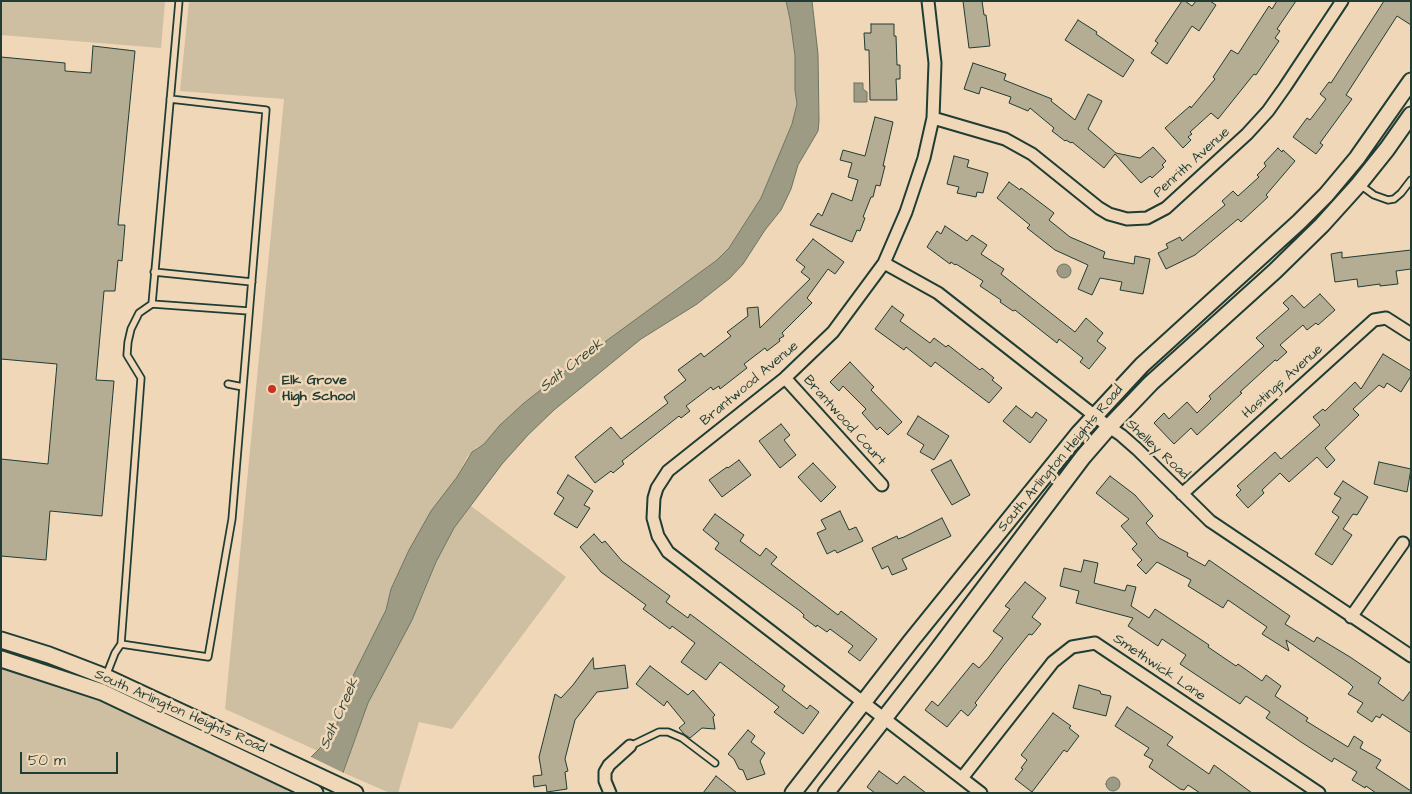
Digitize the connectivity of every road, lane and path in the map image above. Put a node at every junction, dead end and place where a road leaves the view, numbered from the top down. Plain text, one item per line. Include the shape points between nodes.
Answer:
1 (179, 1) edge
2 (928, 1) edge
3 (1342, 1) edge
4 (1411, 81) edge
5 (170, 99) junction
6 (1411, 115) edge
7 (933, 118) junction
8 (1411, 180) edge
9 (1359, 184) junction
10 (884, 263) junction
11 (154, 272) junction
12 (252, 282) junction
13 (152, 304) junction
14 (249, 312) junction
15 (1411, 334) edge
16 (785, 378) junction
17 (228, 384) dead end
18 (243, 387) junction
19 (1095, 415) junction
20 (1109, 427) junction
21 (882, 485) dead end
22 (1182, 494) junction
23 (1403, 543) dead end
24 (1351, 617) junction
25 (1, 640) edge
26 (121, 644) junction
27 (1411, 656) edge
28 (1, 659) edge
29 (106, 677) junction
30 (102, 692) junction
31 (863, 703) junction
32 (884, 718) junction
33 (630, 746) joint
34 (715, 763) dead end
35 (962, 778) junction
36 (314, 793) edge
37 (355, 793) edge
38 (610, 793) edge
39 (793, 793) edge
40 (826, 793) edge
41 (981, 793) edge
42 (1319, 793) edge

1 - 5 lane
2 - 7 street, Brantwood Avenue via 934,64
3 - 7 street, Penrith Avenue via 1268,111 1166,208 1146,218 1127,219 1109,214 1032,154 1005,139
4 - 19 main road, South Arlington Heights Road via 1357,158 1300,222 1142,365
5 - 11 lane
5 - 12 lane via 266,110
6 - 9 main road, South Arlington Heights Road
7 - 10 street, Brantwood Avenue via 906,212
8 - 9 lane via 1401,193 1388,200
9 - 20 main road, South Arlington Heights Road via 1308,239 1151,383
10 - 16 street, Brantwood Avenue via 833,332
10 - 19 street, Shelley Road via 938,293
11 - 12 lane
11 - 13 lane
12 - 14 lane
13 - 14 lane
13 - 26 lane via 139,313 128,342 128,356 141,378
14 - 18 lane
15 - 22 street, Hastings Avenue via 1386,318 1374,320
16 - 21 street, Brantwood Court
16 - 31 street, Brantwood Avenue via 668,471 654,498 655,527 668,552
17 - 18 lane
18 - 26 lane via 232,519 208,657
19 - 20 street, Shelley Road
19 - 31 main road, South Arlington Heights Road
20 - 22 street, Shelley Road via 1138,449
20 - 32 main road, South Arlington Heights Road
22 - 24 street, Shelley Road via 1210,521
23 - 24 street
24 - 27 street, Shelley Road
25 - 29 main road, South Arlington Heights Road
26 - 29 lane
28 - 30 main road, South Arlington Heights Road
29 - 30 lane
29 - 37 main road, South Arlington Heights Road
30 - 36 main road, South Arlington Heights Road
31 - 32 street, Brantwood Avenue
31 - 39 main road, South Arlington Heights Road
32 - 35 street, Brantwood Avenue
32 - 40 main road, South Arlington Heights Road
33 - 34 lane via 659,732 668,732 682,738
33 - 38 street via 609,765 606,772 605,781
35 - 41 street, Brantwood Avenue
35 - 42 street, Smethwick Lane via 1053,662 1072,647 1096,643

